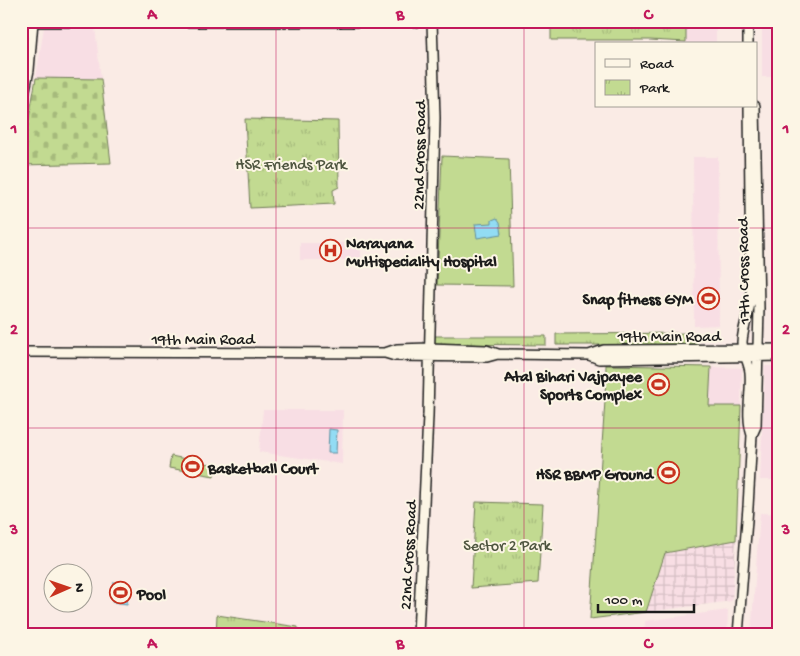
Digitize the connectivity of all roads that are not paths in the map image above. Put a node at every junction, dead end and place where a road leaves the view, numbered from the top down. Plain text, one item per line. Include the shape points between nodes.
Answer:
1 (748, 21) edge
2 (754, 21) edge
3 (33, 22) edge
4 (432, 22) edge
5 (748, 42) edge
6 (754, 42) edge
7 (749, 108) edge
8 (755, 108) edge
9 (21, 109) edge
10 (748, 316) junction
11 (758, 316) junction
12 (779, 349) edge
13 (21, 352) edge
14 (429, 352) junction
15 (744, 353) junction
16 (757, 353) junction
17 (779, 356) edge
18 (752, 435) junction
19 (418, 635) edge
20 (738, 635) edge

1 - 5 main road
2 - 6 main road
3 - 4 main road
3 - 9 main road via 29,70
4 - 14 main road, 22nd Cross Road via 435,118
7 - 10 main road, 17th Cross Road via 751,295
8 - 11 main road, 17th Cross Road
10 - 11 main road
10 - 15 main road, 17th Cross Road via 742,343
11 - 16 main road, 17th Cross Road
12 - 16 main road, 19th Main Road
13 - 14 main road, 19th Main Road via 385,354 397,349
14 - 15 main road, 19th Main Road via 486,350 498,354 589,355 599,359
14 - 19 main road, 22nd Cross Road
15 - 16 main road, 19th Main Road
15 - 18 main road, 17th Cross Road via 750,371 749,426
16 - 17 main road, 19th Main Road
16 - 18 main road, 17th Cross Road via 756,426
18 - 20 main road, 17th Cross Road

